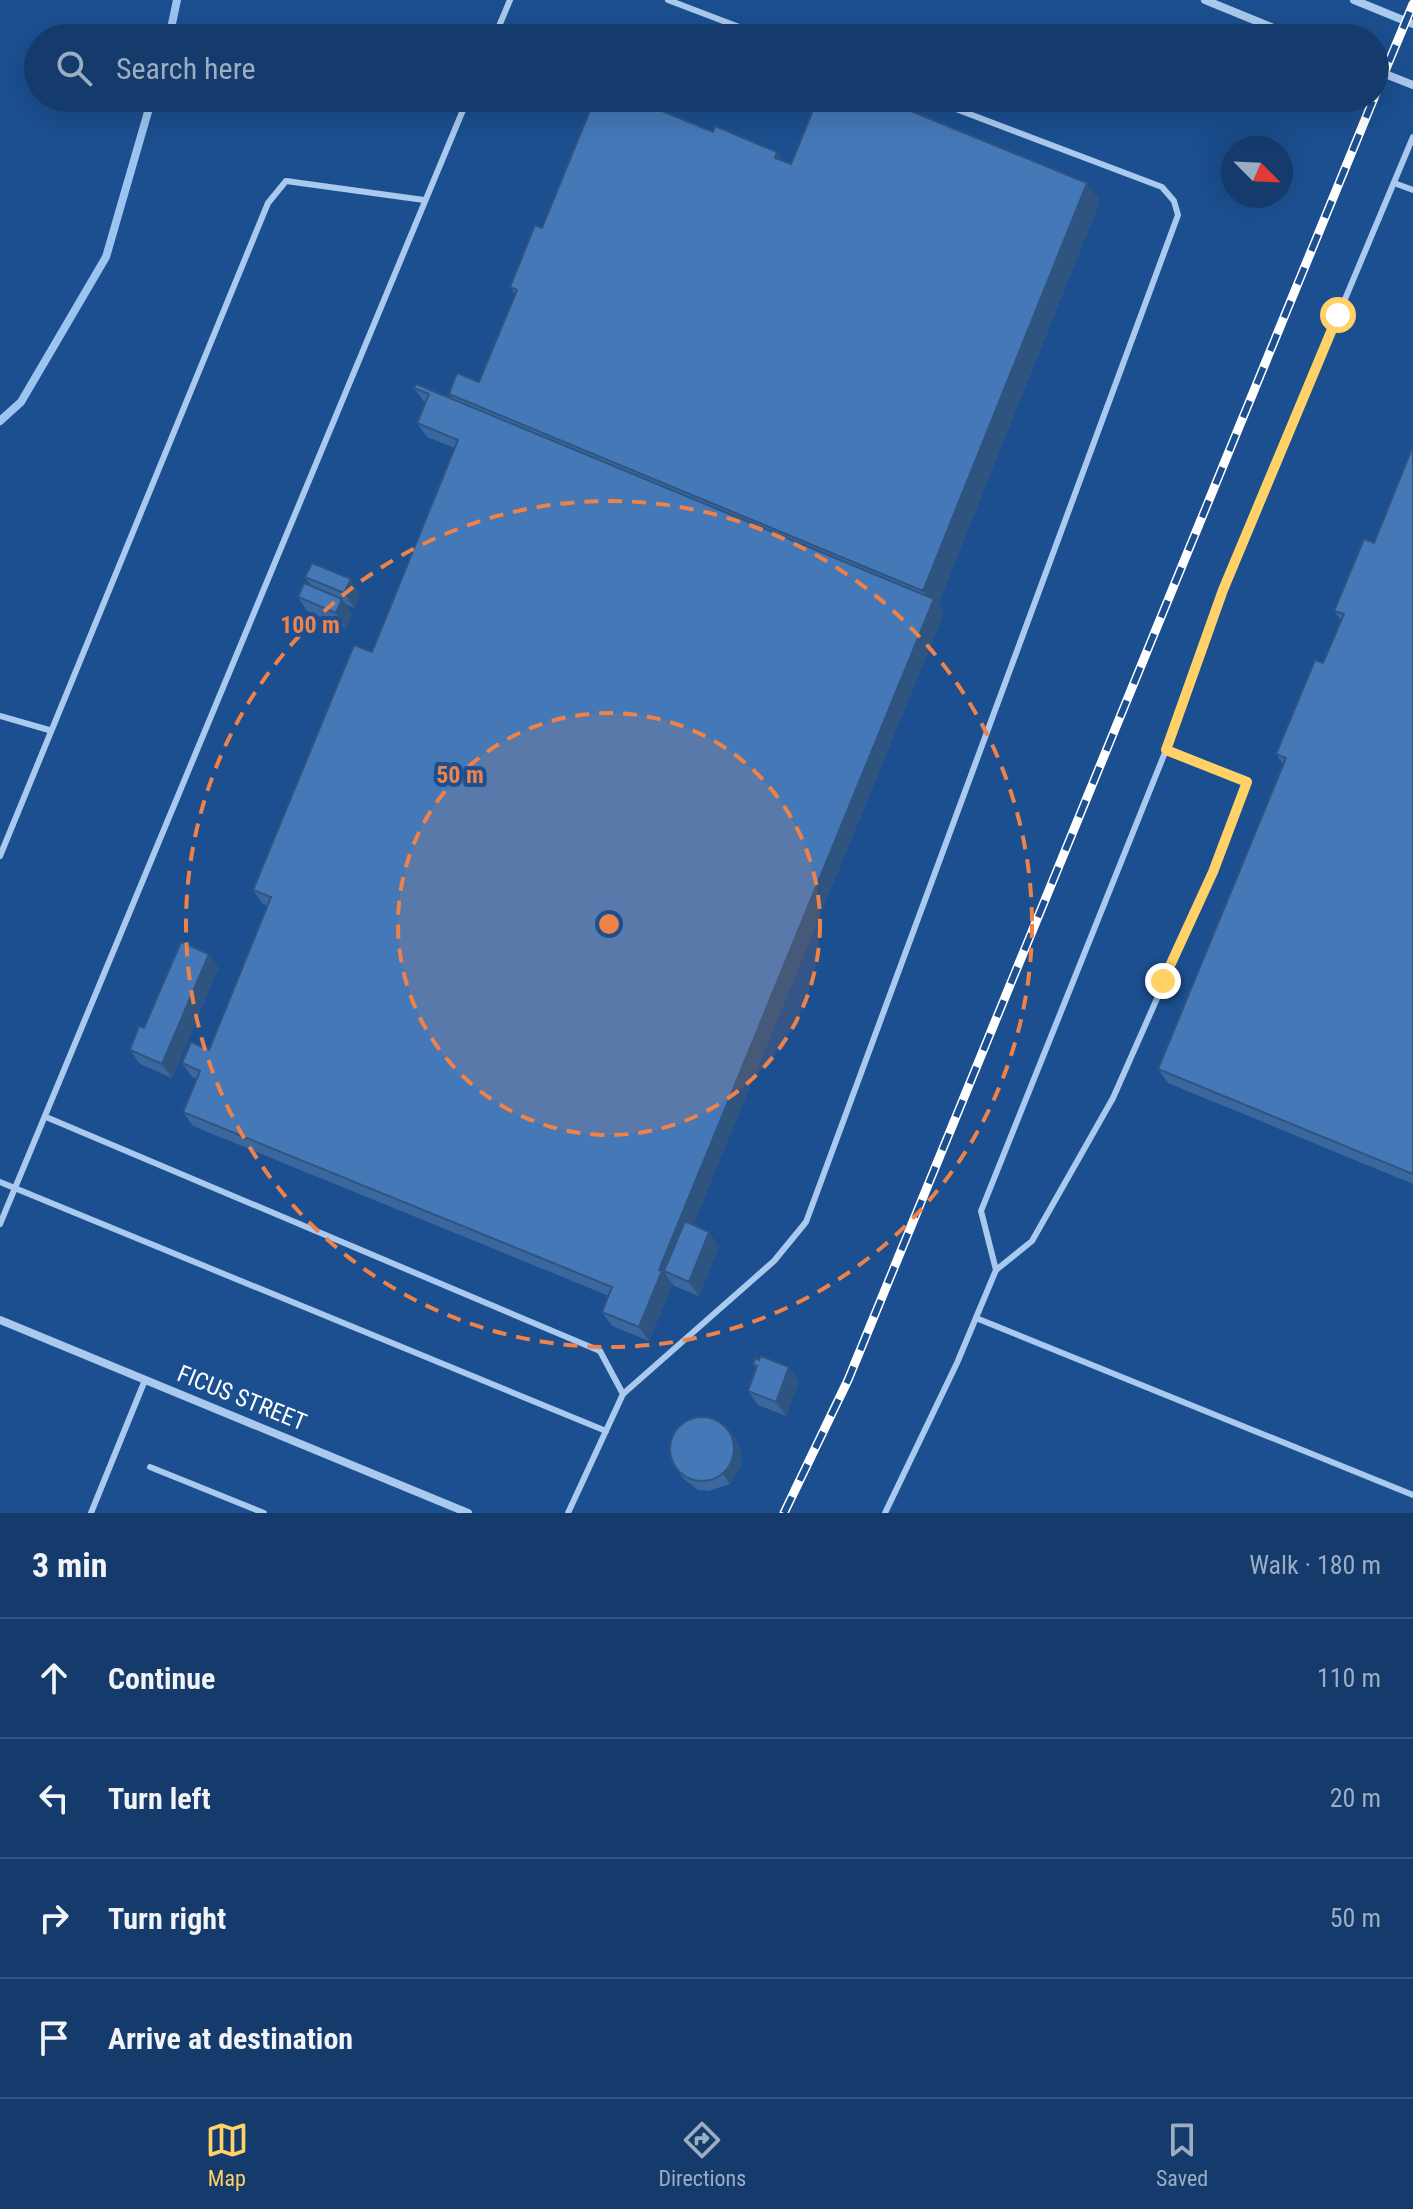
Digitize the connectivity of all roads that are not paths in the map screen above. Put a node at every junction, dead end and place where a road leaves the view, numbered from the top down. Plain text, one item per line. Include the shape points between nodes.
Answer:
1 (510, 0) edge
2 (668, 0) edge
3 (1205, 0) edge
4 (1354, 0) edge
5 (500, 24) edge
6 (731, 24) edge
7 (1264, 24) edge
8 (1413, 24) edge
9 (1389, 76) edge
10 (1413, 85) edge
11 (462, 112) edge
12 (964, 112) edge
13 (1413, 137) edge
14 (1394, 183) junction
15 (1413, 190) edge
16 (424, 200) junction
17 (0, 716) edge
18 (49, 730) junction
19 (1166, 750) junction
20 (0, 856) edge
21 (46, 1117) junction
22 (0, 1182) edge
23 (16, 1186) junction
24 (0, 1224) edge
25 (996, 1270) junction
26 (976, 1318) junction
27 (0, 1320) edge
28 (145, 1380) junction
29 (623, 1394) junction
30 (606, 1431) junction
31 (150, 1467) dead end
32 (1413, 1495) edge
33 (91, 1513) edge
34 (264, 1513) edge
35 (468, 1513) edge
36 (568, 1513) edge
37 (885, 1513) edge

1 - 5 lane
2 - 6 lane
3 - 7 street
4 - 8 street
9 - 10 street
11 - 16 lane
12 - 29 lane via 1162,187 1178,215 806,1222 774,1261
13 - 14 lane
14 - 15 lane
14 - 19 lane via 1223,590
16 - 18 lane via 286,181 277,189
16 - 21 lane
17 - 18 lane
18 - 20 lane
19 - 25 lane via 981,1211
19 - 25 lane via 1247,782 1113,1098 1032,1241
21 - 23 lane
21 - 29 lane via 600,1351
22 - 23 lane
23 - 24 lane
23 - 30 lane
25 - 26 lane
26 - 32 lane
26 - 37 lane
27 - 28 street, FICUS STREET
28 - 33 lane
28 - 35 street, FICUS STREET
29 - 30 lane
30 - 36 lane
31 - 34 lane

